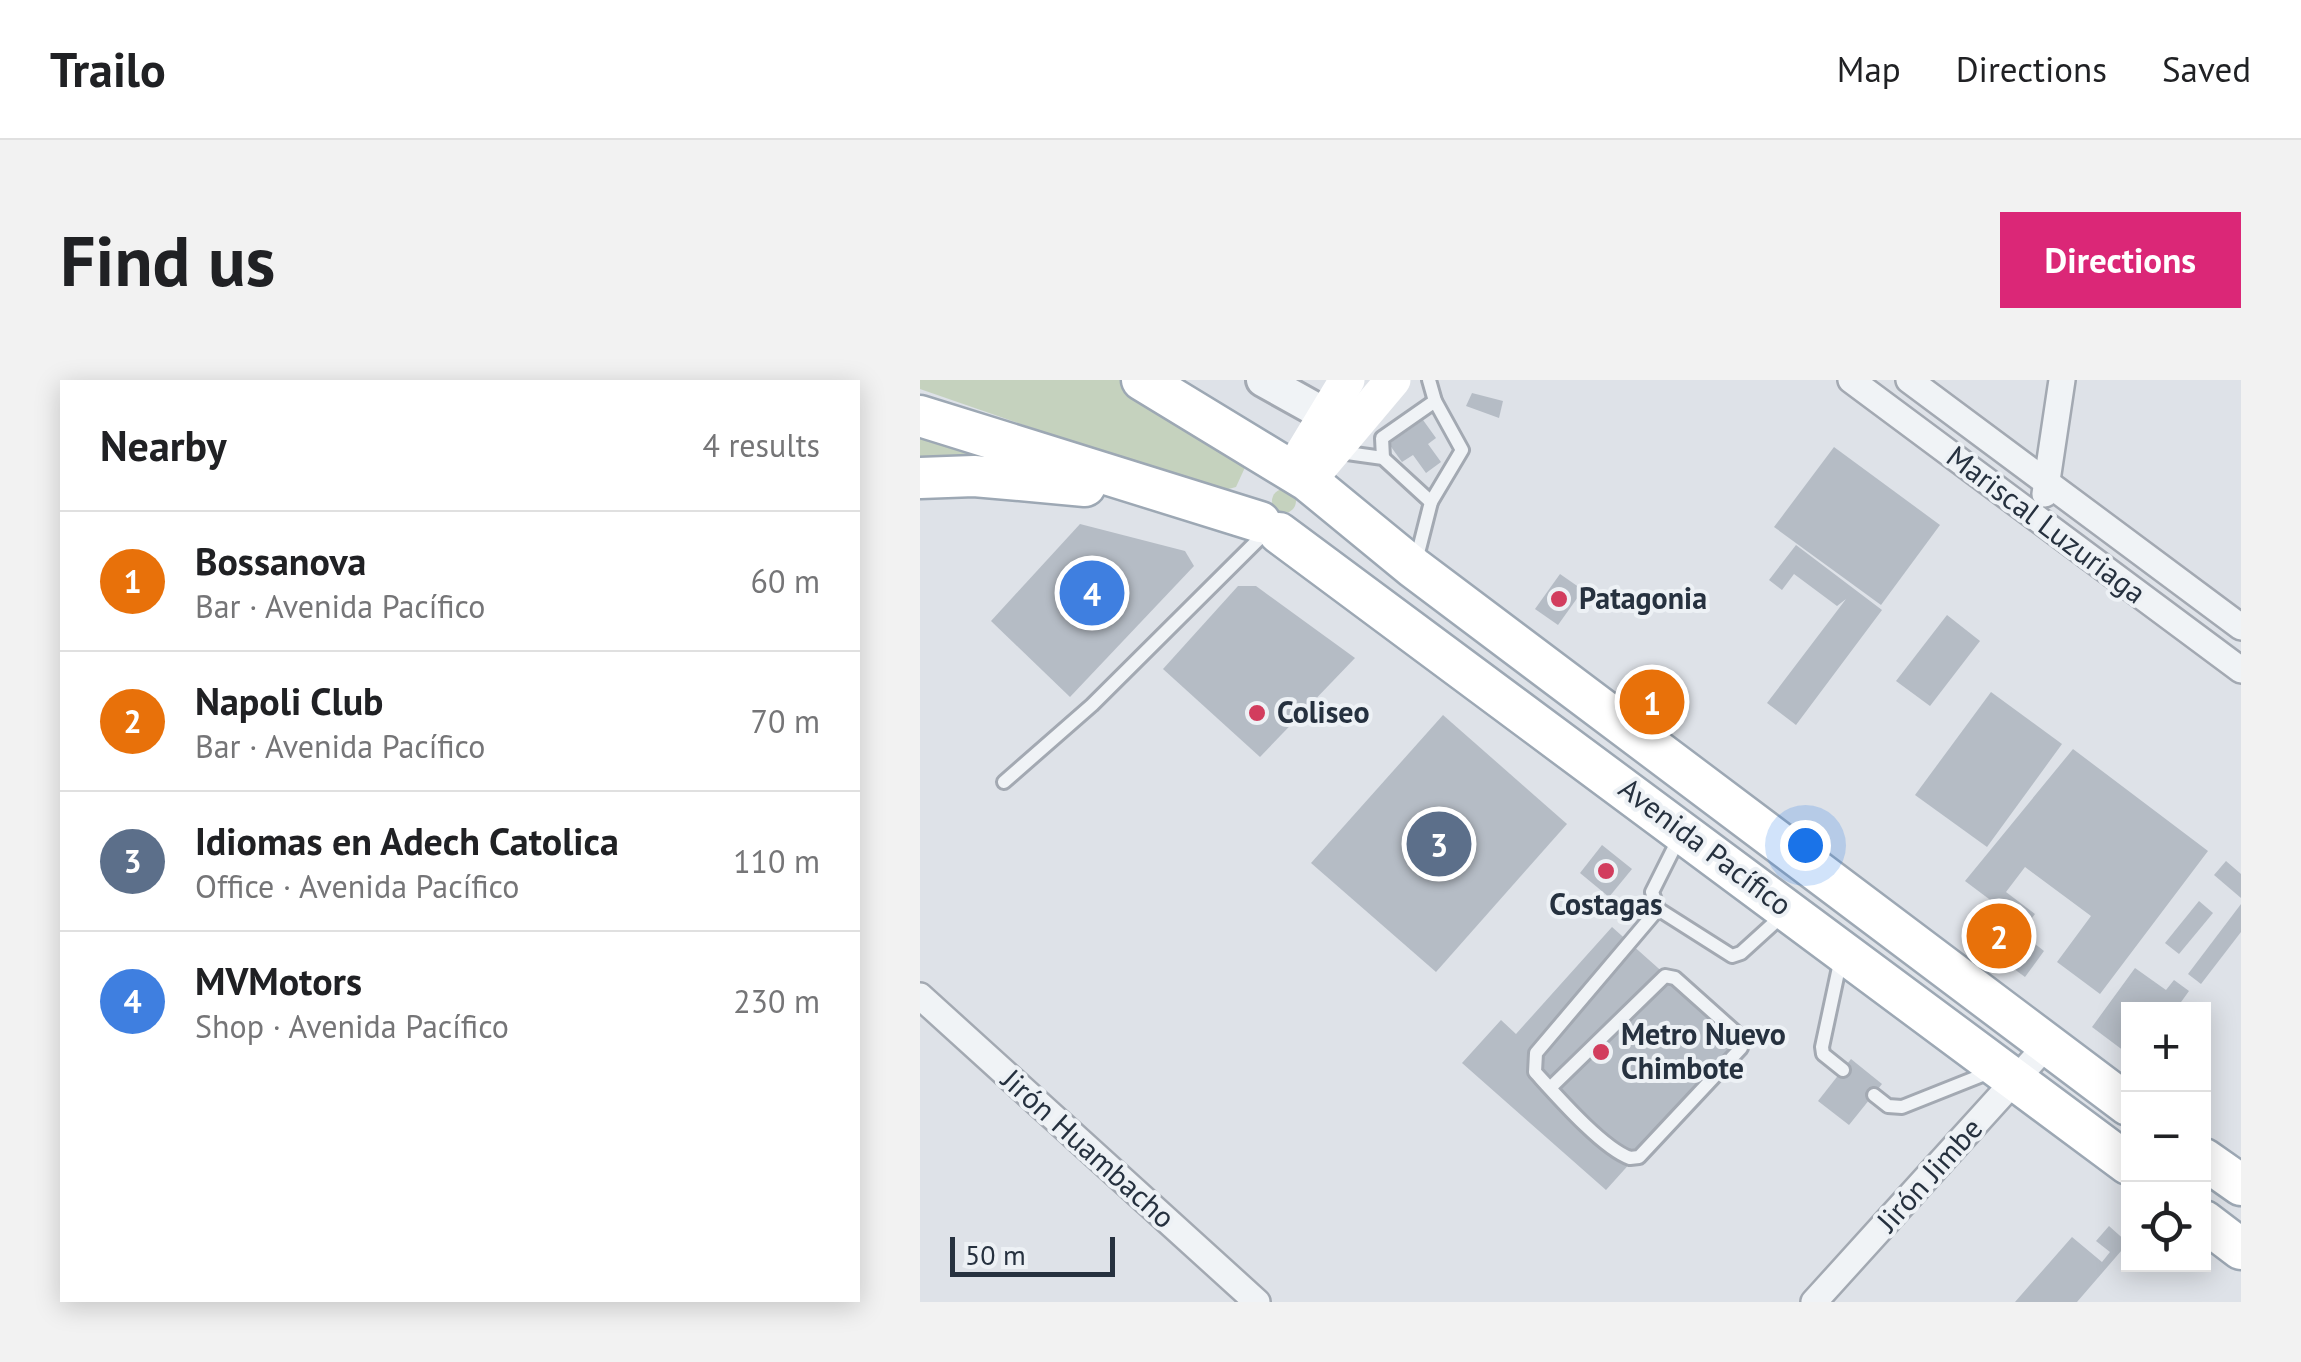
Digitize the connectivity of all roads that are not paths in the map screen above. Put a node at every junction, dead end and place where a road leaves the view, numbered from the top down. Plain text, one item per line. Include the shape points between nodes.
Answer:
1 (1142, 380) edge
2 (1263, 380) edge
3 (1347, 380) edge
4 (1393, 380) edge
5 (1429, 380) edge
6 (1851, 380) edge
7 (1909, 380) edge
8 (2062, 380) edge
9 (1435, 401) junction
10 (1324, 414) junction
11 (920, 416) edge
12 (1383, 458) junction
13 (1311, 468) junction
14 (920, 478) edge
15 (2047, 482) junction
16 (1152, 492) junction
17 (1431, 502) junction
18 (2041, 522) junction
19 (1269, 528) junction
20 (1414, 568) junction
21 (2241, 627) edge
22 (2241, 670) edge
23 (1004, 782) dead end
24 (1682, 831) junction
25 (1658, 909) junction
26 (1788, 910) junction
27 (1842, 950) junction
28 (920, 996) edge
29 (2046, 1046) junction
30 (1843, 1070) dead end
31 (2008, 1074) junction
32 (1550, 1088) junction
33 (1874, 1095) dead end
34 (2121, 1100) edge
35 (2121, 1159) edge
36 (2211, 1163) edge
37 (2241, 1185) edge
38 (2211, 1225) edge
39 (2241, 1248) edge
40 (1257, 1302) edge
41 (1814, 1302) edge

1 - 13 main road, Avenida Pacífico
2 - 10 street
3 - 10 main road
4 - 13 main road
5 - 9 lane
6 - 18 street, Mariscal Luzuriaga
7 - 15 street, Mariscal Luzuriaga
8 - 15 street
9 - 12 lane via 1382,438
9 - 17 lane via 1462,455
10 - 13 main road
11 - 16 main road, Avenida Pacífico
12 - 13 lane
12 - 17 lane
13 - 19 main road via 1316,501 1308,522
13 - 20 main road, Avenida Pacífico
14 - 16 main road via 974,476
15 - 18 street
15 - 21 street, Mariscal Luzuriaga
16 - 19 main road, Avenida Pacífico
17 - 20 lane
18 - 22 street, Mariscal Luzuriaga
19 - 23 lane via 1092,705
19 - 24 main road, Avenida Pacífico
20 - 29 main road, Avenida Pacífico
24 - 25 lane via 1652,892
24 - 26 main road, Avenida Pacífico
25 - 26 lane via 1732,956
25 - 32 lane via 1536,1053 1535,1072
26 - 27 main road, Avenida Pacífico
27 - 30 lane via 1822,1047
27 - 31 main road, Avenida Pacífico
28 - 40 street, Jirón Huambacho
29 - 31 street, Jirón Jimbe
29 - 34 main road, Avenida Pacífico
31 - 33 lane via 1902,1107
31 - 35 main road, Avenida Pacífico
31 - 41 street, Jirón Jimbe
32 - 32 lane via 1665,976 1742,1042 1639,1157 1624,1157
36 - 37 main road
38 - 39 main road

